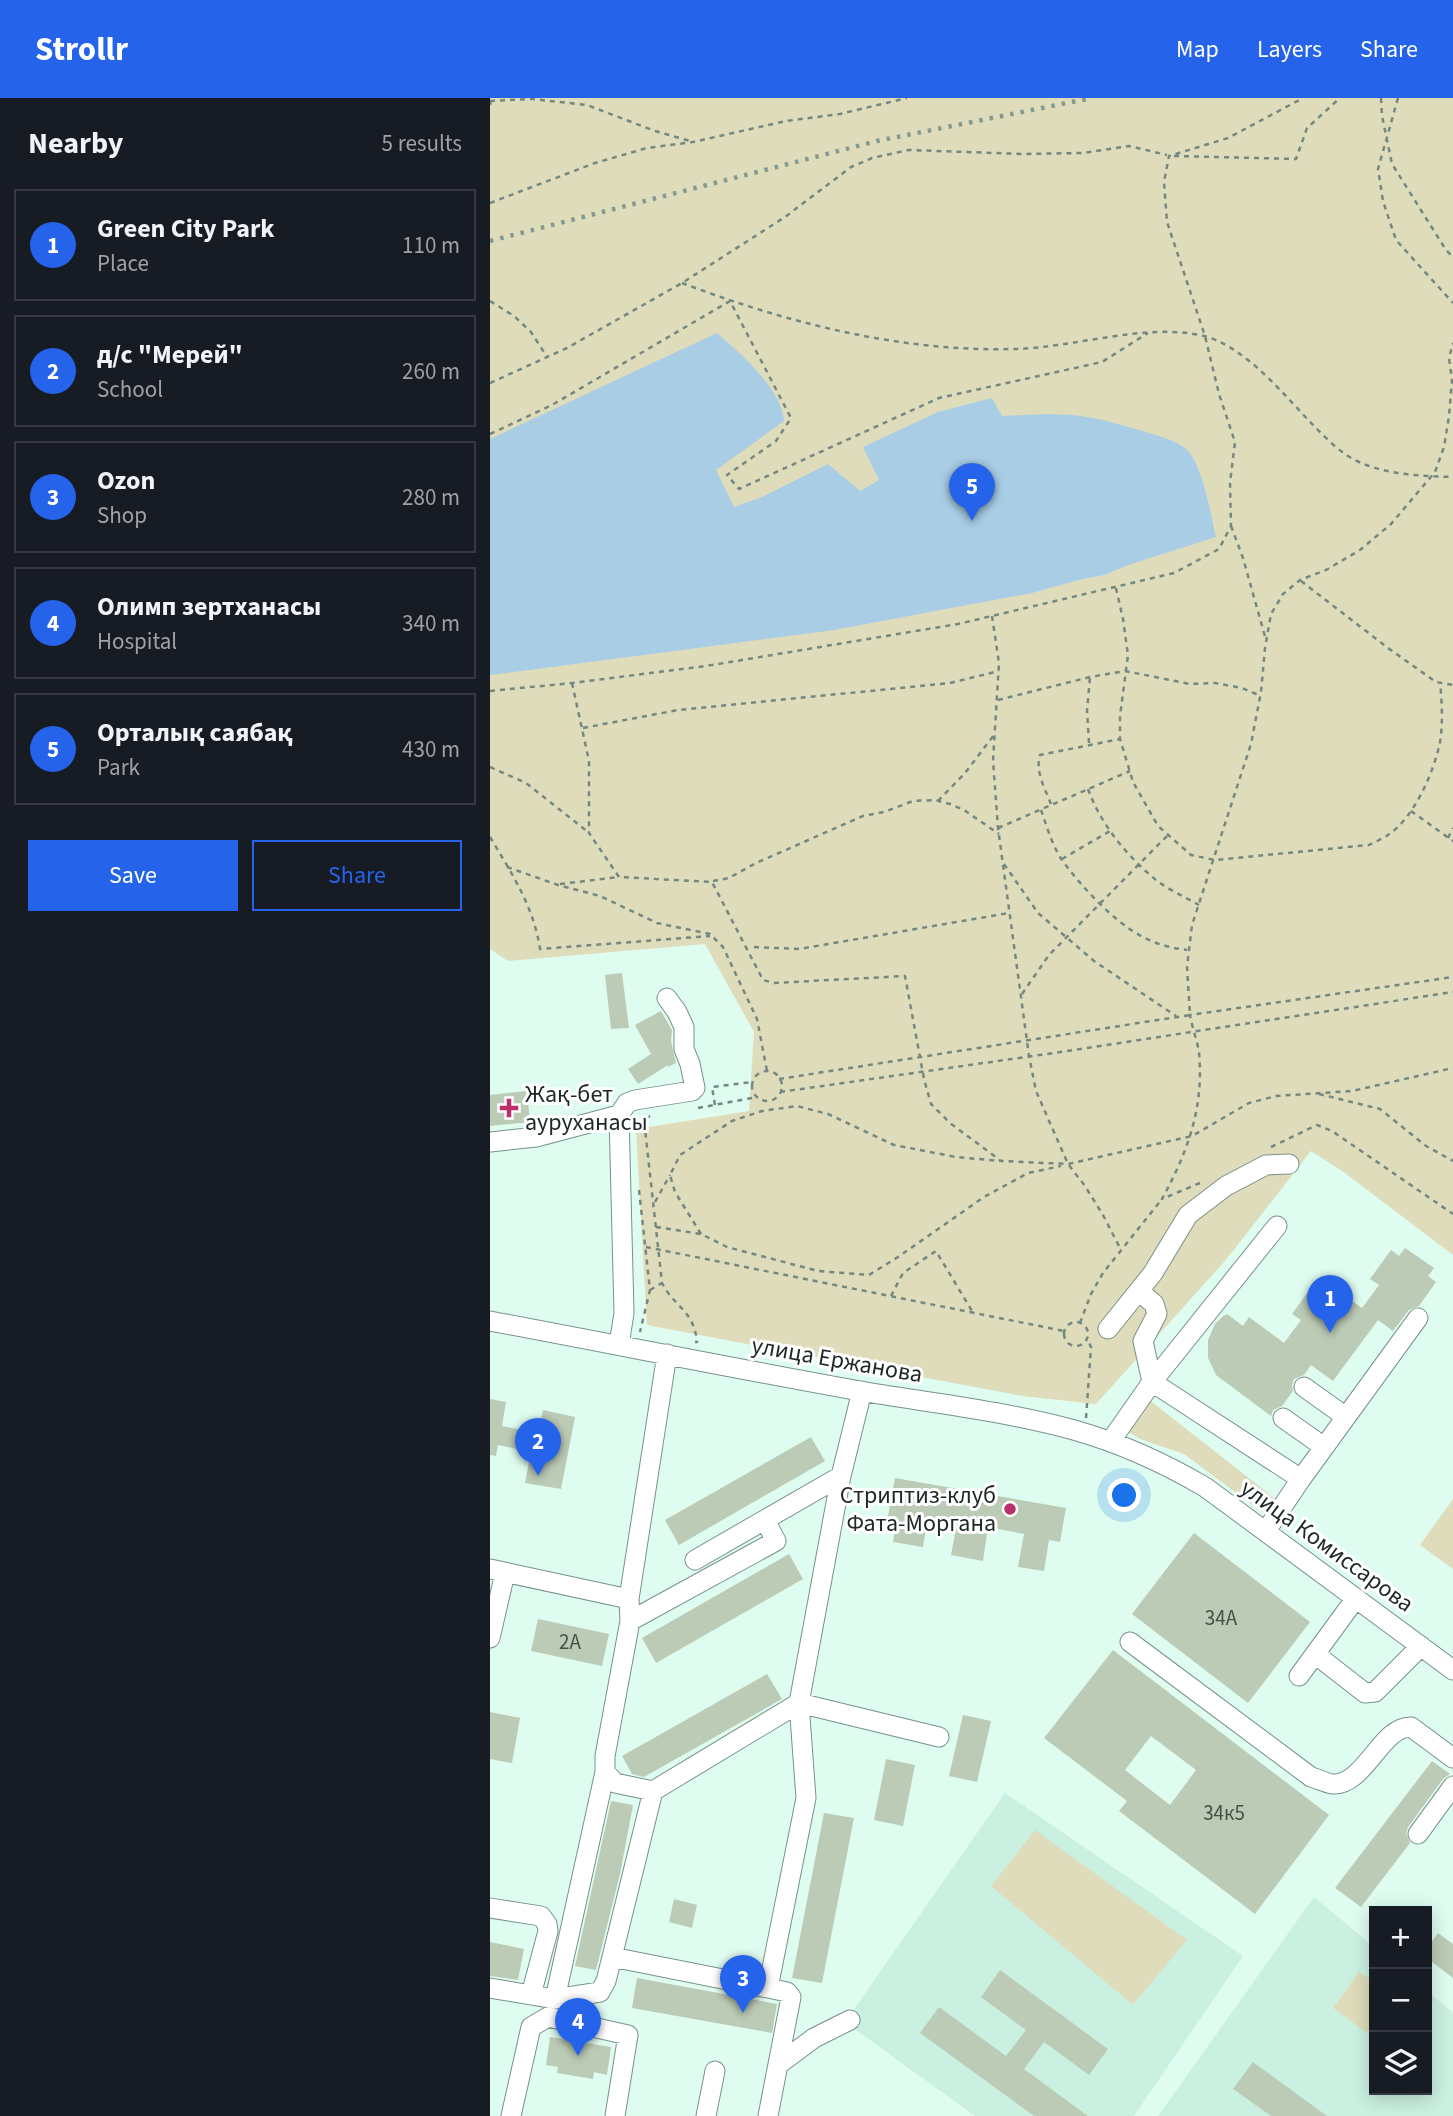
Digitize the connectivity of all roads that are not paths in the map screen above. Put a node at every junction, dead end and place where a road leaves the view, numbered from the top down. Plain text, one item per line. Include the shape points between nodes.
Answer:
1 (667, 998) dead end
2 (619, 1115) junction
3 (490, 1142) edge
4 (1289, 1164) dead end
5 (1277, 1226) dead end
6 (1139, 1291) junction
7 (1418, 1318) dead end
8 (490, 1321) edge
9 (1108, 1329) dead end
10 (628, 1347) junction
11 (667, 1354) junction
12 (1152, 1382) junction
13 (1304, 1387) dead end
14 (862, 1391) junction
15 (1283, 1418) dead end
16 (1346, 1418) junction
17 (1110, 1442) junction
18 (1324, 1447) junction
19 (1169, 1466) joint
20 (841, 1476) junction
21 (1301, 1479) junction
22 (765, 1520) junction
23 (1266, 1531) junction
24 (695, 1560) dead end
25 (497, 1571) edge
26 (1356, 1598) junction
27 (629, 1599) junction
28 (630, 1621) junction
29 (490, 1638) edge
30 (1130, 1642) dead end
31 (1421, 1646) junction
32 (1315, 1654) junction
33 (1453, 1670) edge
34 (1299, 1676) dead end
35 (799, 1703) junction
36 (939, 1737) dead end
37 (1453, 1758) edge
38 (605, 1772) junction
39 (1453, 1786) edge
40 (653, 1791) junction
41 (1418, 1834) dead end
42 (490, 1908) edge
43 (612, 1957) junction
44 (490, 1988) edge
45 (768, 1988) junction
46 (531, 1995) junction
47 (555, 1999) junction
48 (850, 2020) dead end
49 (779, 2064) junction
50 (715, 2071) dead end
51 (511, 2116) edge
52 (615, 2116) edge
53 (706, 2116) edge
54 (768, 2116) edge

1 - 2 street via 684,1027 684,1049 695,1088 635,1100
2 - 3 street via 536,1137
2 - 10 street
4 - 6 street via 1266,1165 1226,1186 1188,1215
5 - 12 street
6 - 9 street
6 - 12 street via 1154,1304 1157,1314 1143,1341
7 - 16 street
8 - 10 street, улица Ержанова
10 - 11 street, улица Ержанова
11 - 14 street, улица Ержанова
11 - 27 street
12 - 17 street
12 - 21 street
13 - 16 street
14 - 17 street, улица Ержанова via 959,1405
14 - 20 street
15 - 18 street
16 - 18 street
17 - 19 street, улица Ержанова
18 - 21 street
19 - 23 street, улица Комиссарова
20 - 22 street
20 - 35 street
21 - 23 street
22 - 24 street
22 - 28 street via 776,1541
23 - 26 street, улица Комиссарова
25 - 27 street
25 - 29 street
26 - 31 street, улица Комиссарова
26 - 32 street
27 - 28 street
28 - 38 street
30 - 37 street via 1311,1777 1333,1784 1345,1781 1403,1727 1411,1727
31 - 32 street via 1375,1692 1365,1693
31 - 33 street, улица Комиссарова
32 - 34 street
35 - 36 street
35 - 40 street
35 - 45 street via 806,1798
38 - 40 street via 615,1783
38 - 47 street
39 - 41 street
40 - 43 street
42 - 46 street via 541,1916 547,1924
43 - 45 street
43 - 47 street via 600,1992
44 - 46 street
45 - 49 street via 791,1997
46 - 47 street
48 - 49 street via 814,2038
49 - 54 street
50 - 53 street
51 - 52 street via 531,2027 548,2017 628,2035

